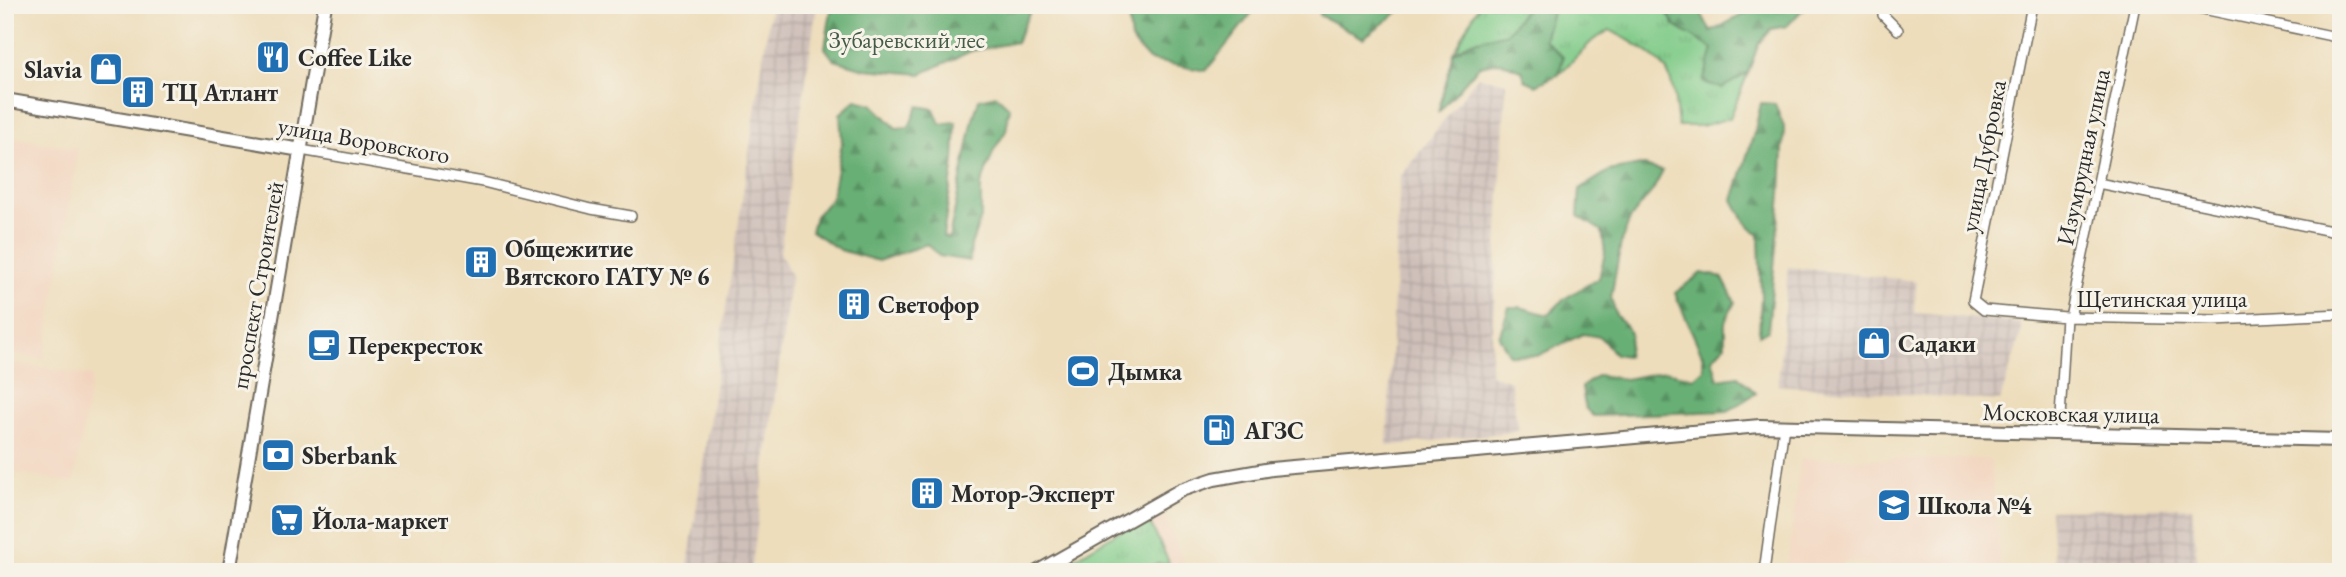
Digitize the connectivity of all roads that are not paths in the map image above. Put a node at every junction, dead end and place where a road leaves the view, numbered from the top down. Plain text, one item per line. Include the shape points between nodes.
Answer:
1 (326, 5) edge
2 (1885, 5) edge
3 (2032, 5) edge
4 (2135, 5) edge
5 (2184, 5) edge
6 (1898, 30) dead end
7 (2341, 38) edge
8 (5, 100) edge
9 (301, 150) junction
10 (2098, 183) junction
11 (631, 216) dead end
12 (2341, 233) edge
13 (1984, 310) joint
14 (2341, 314) edge
15 (2068, 317) junction
16 (1784, 426) junction
17 (2059, 434) junction
18 (2341, 440) edge
19 (229, 572) edge
20 (1037, 572) edge
21 (1764, 572) edge

1 - 9 main road, проспект Строителей
2 - 6 street via 1883,15
3 - 13 street, улица Дубровка via 1973,302
4 - 10 street, Изумрудная улица
5 - 7 street
8 - 9 main road, улица Воровского
9 - 11 street, улица Воровского via 483,182
9 - 19 main road, проспект Строителей
10 - 12 street
10 - 15 street, Изумрудная улица
13 - 15 street, Щетинская улица
14 - 15 street, Щетинская улица via 2214,320
15 - 17 street, Изумрудная улица
16 - 17 main road, Московская улица
16 - 20 main road, Московская улица via 1271,469 1214,479 1177,492
16 - 21 street
17 - 18 main road, Московская улица

